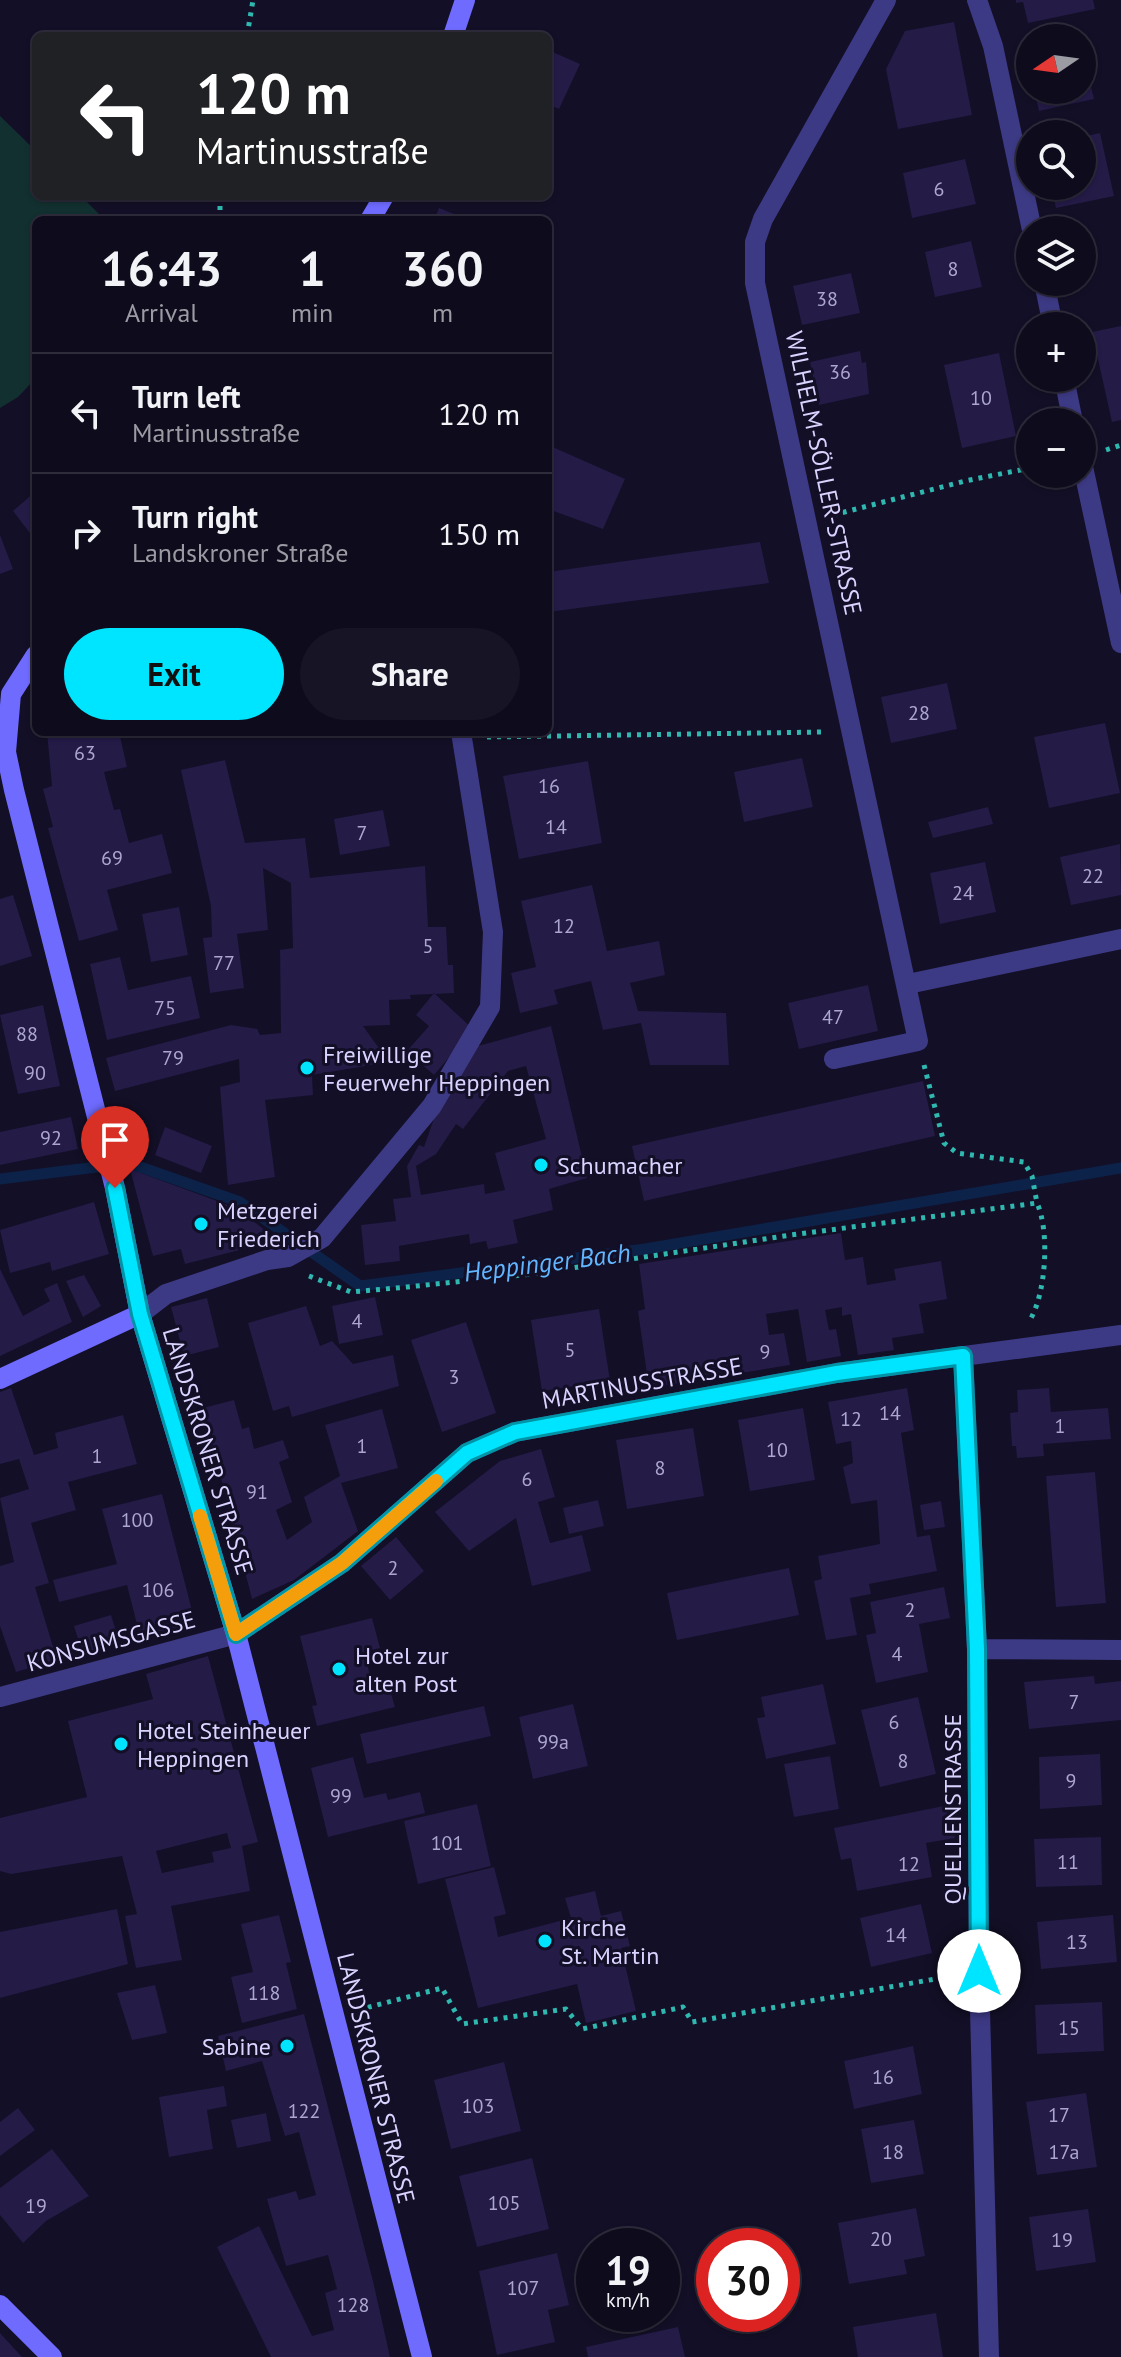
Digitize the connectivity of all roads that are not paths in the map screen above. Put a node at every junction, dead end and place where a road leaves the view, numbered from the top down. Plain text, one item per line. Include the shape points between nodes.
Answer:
1 (465, 0) edge
2 (886, 0) edge
3 (977, 0) edge
4 (454, 32) edge
5 (1029, 216) edge
6 (1088, 488) edge
7 (1121, 643) edge
8 (32, 661) edge
9 (462, 736) edge
10 (1121, 939) edge
11 (908, 984) junction
12 (834, 1059) dead end
13 (140, 1314) junction
14 (1121, 1335) edge
15 (963, 1356) junction
16 (0, 1379) edge
17 (236, 1634) junction
18 (977, 1649) junction
19 (1121, 1650) edge
20 (0, 1697) edge
21 (0, 2305) edge
22 (52, 2357) edge
23 (422, 2357) edge
24 (989, 2357) edge

1 - 4 main road
2 - 11 street, WILHELM-SÖLLER-STRASSE via 763,219 755,242 755,283
3 - 5 street via 993,46
6 - 7 street
8 - 13 main road, LANDSKRONER STRASSE via 11,694 6,752 115,1188
9 - 13 street via 493,932 490,1007 432,1106 322,1238 277,1259 166,1294
10 - 11 street
11 - 12 street, WILHELM-SÖLLER-STRASSE via 918,1041
13 - 16 main road
13 - 17 main road, LANDSKRONER STRASSE
14 - 15 street, MARTINUSSTRASSE
15 - 17 street, MARTINUSSTRASSE via 837,1373 515,1432 467,1453 342,1563
15 - 18 street, QUELLENSTRASSE
17 - 20 street, KONSUMSGASSE
17 - 23 main road, LANDSKRONER STRASSE
18 - 19 street
18 - 24 street, QUELLENSTRASSE
21 - 22 main road

